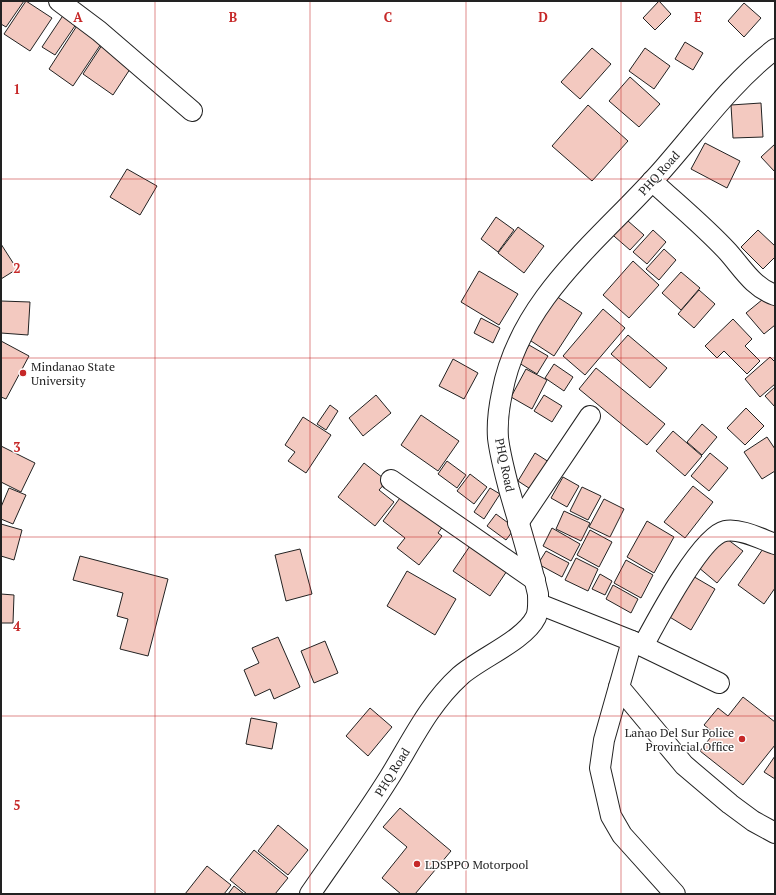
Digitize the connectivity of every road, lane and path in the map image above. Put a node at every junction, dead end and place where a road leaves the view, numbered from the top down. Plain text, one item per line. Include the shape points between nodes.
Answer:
1 (60, 1) edge
2 (775, 48) edge
3 (192, 111) dead end
4 (652, 181) junction
5 (775, 295) edge
6 (590, 416) dead end
7 (391, 480) dead end
8 (518, 523) junction
9 (775, 544) edge
10 (535, 580) junction
11 (539, 604) junction
12 (638, 643) junction
13 (719, 683) dead end
14 (619, 687) junction
15 (775, 833) edge
16 (310, 894) edge
17 (675, 894) edge

1 - 3 street
2 - 4 street, PHQ Road via 741,78
4 - 5 street via 728,252 758,286
4 - 8 street, PHQ Road via 550,288 520,338 506,372 498,438
6 - 8 street
7 - 10 street
8 - 10 street, PHQ Road
9 - 12 street via 733,530 715,535
10 - 11 street, PHQ Road
11 - 12 street
11 - 16 street, PHQ Road via 536,616 520,636 460,676 443,693
12 - 13 street
12 - 14 street
14 - 15 street via 684,765 730,804
14 - 17 street via 603,747 600,768 603,788 611,816 622,835

